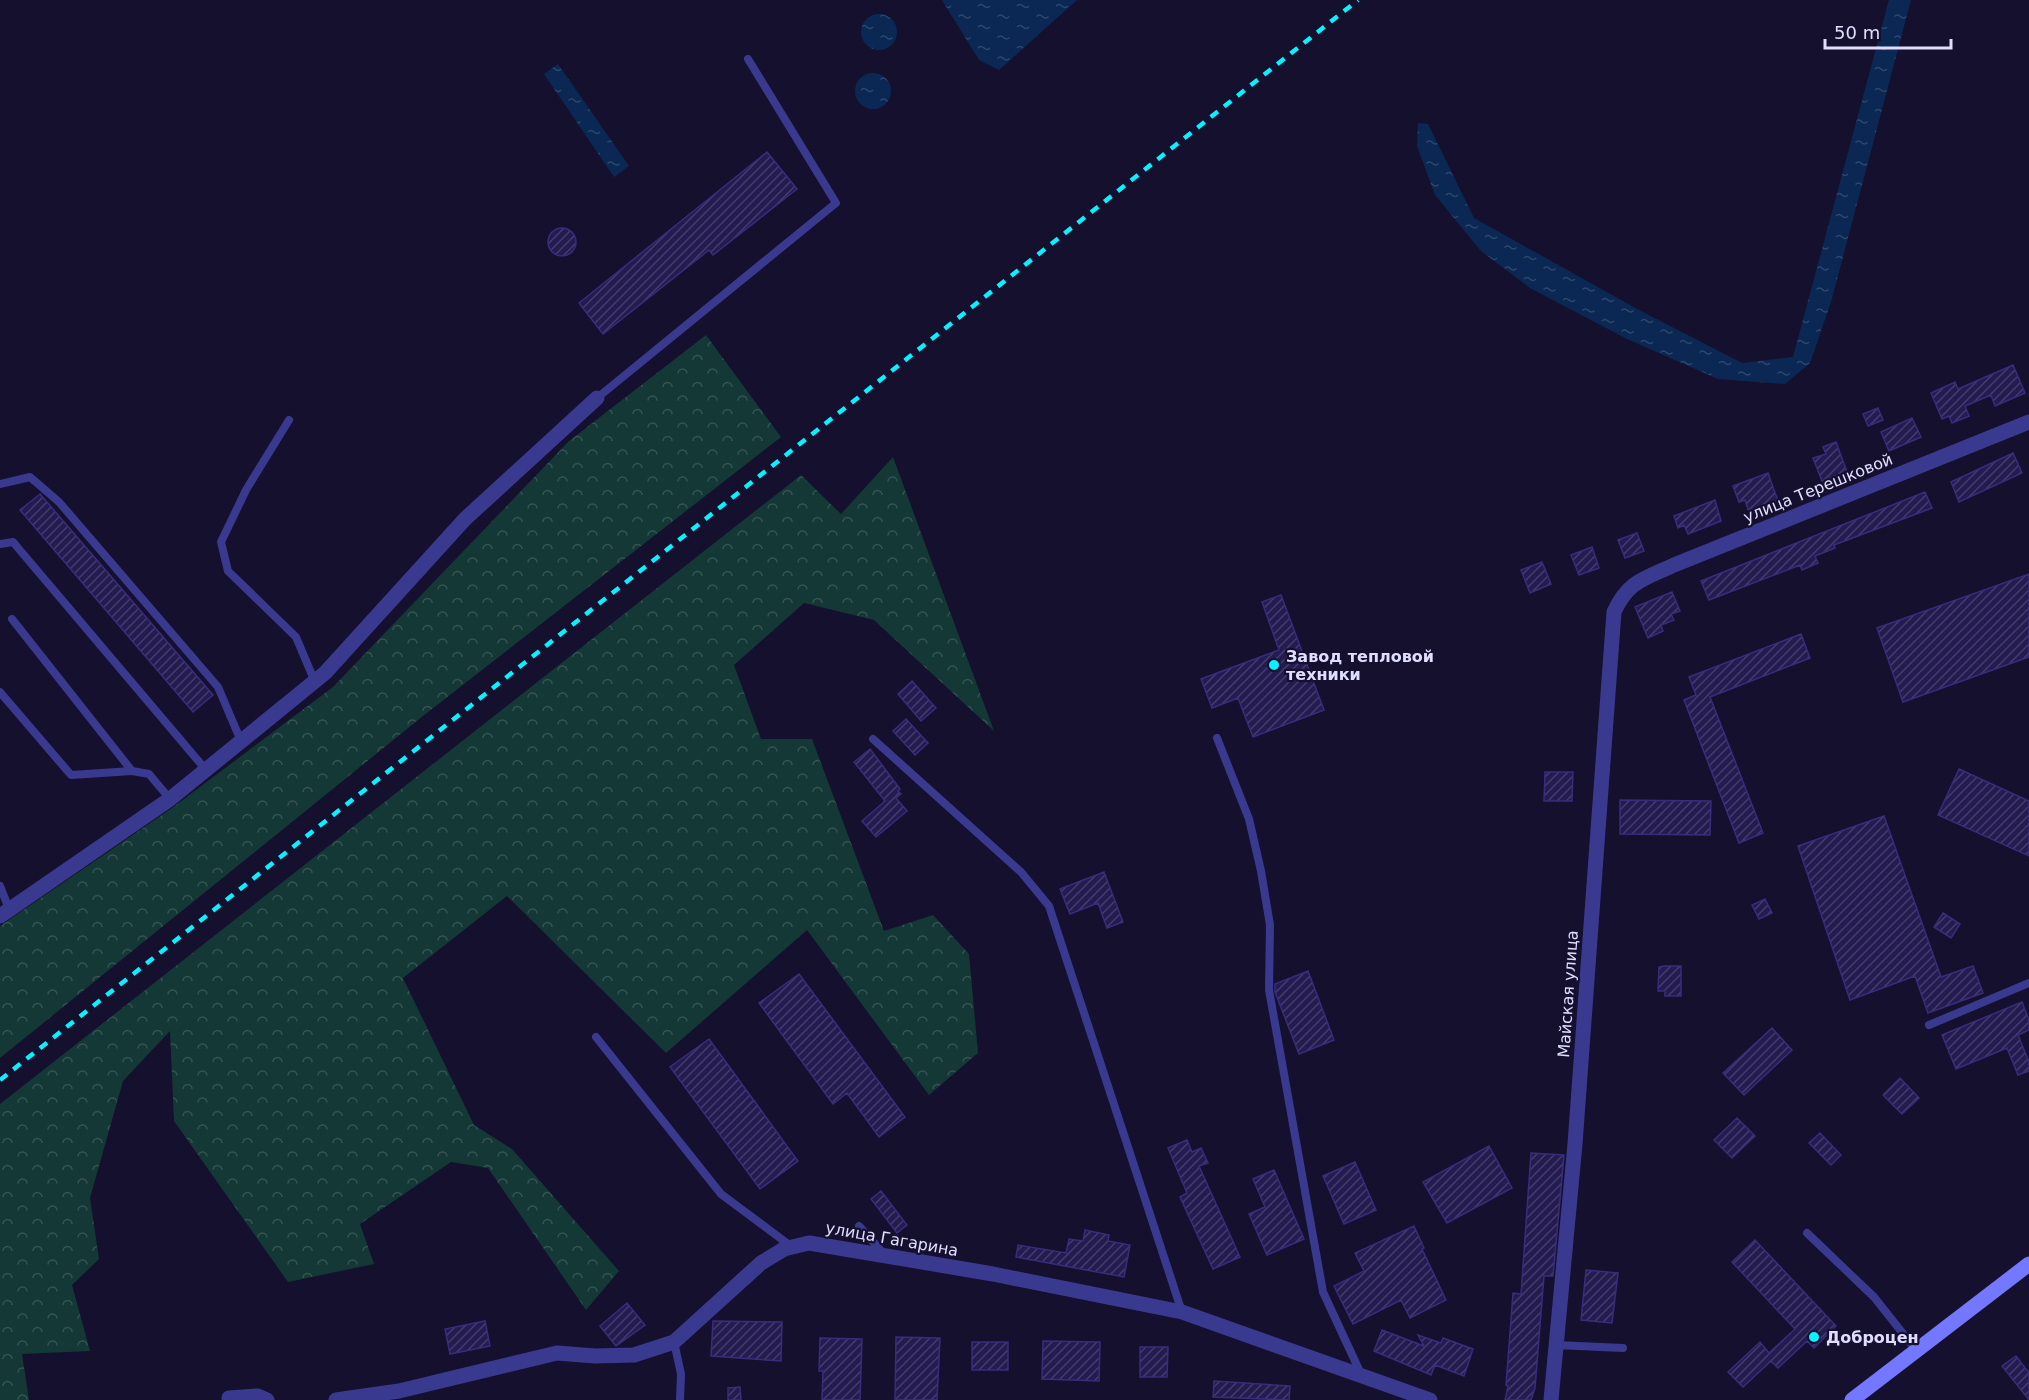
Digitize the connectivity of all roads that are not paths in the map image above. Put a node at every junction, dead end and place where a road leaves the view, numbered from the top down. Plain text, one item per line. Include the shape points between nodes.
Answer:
1 (748, 59) dead end
2 (597, 398) joint
3 (289, 420) dead end
4 (2029, 422) edge
5 (0, 484) edge
6 (0, 544) edge
7 (1623, 592) joint
8 (12, 619) dead end
9 (315, 682) junction
10 (0, 692) edge
11 (1217, 738) dead end
12 (873, 739) dead end
13 (241, 741) junction
14 (206, 770) junction
15 (132, 771) junction
16 (170, 799) junction
17 (0, 886) edge
18 (5, 912) edge
19 (2029, 983) edge
20 (1929, 1025) dead end
21 (596, 1037) dead end
22 (859, 1227) dead end
23 (1807, 1233) dead end
24 (792, 1247) junction
25 (886, 1256) junction
26 (2029, 1264) edge
27 (1182, 1312) junction
28 (674, 1342) junction
29 (1556, 1345) junction
30 (1623, 1348) dead end
31 (1916, 1350) junction
32 (1362, 1378) junction
33 (229, 1398) dead end
34 (267, 1400) edge
35 (336, 1400) edge
36 (680, 1400) edge
37 (1430, 1400) edge
38 (1551, 1400) edge
39 (1852, 1400) edge

1 - 2 lane via 836,203
2 - 9 street via 465,519
3 - 9 lane via 246,490 221,542 228,571 296,637
4 - 7 street, улица Терешковой via 1674,565
5 - 13 lane via 30,477 59,502 218,687
6 - 14 lane via 13,542
7 - 29 street, Майская улица via 1614,612 1575,1144
8 - 15 lane
9 - 13 street
10 - 15 lane via 71,775
11 - 32 lane via 1249,819 1261,871 1270,925 1269,990 1323,1292
12 - 27 lane via 1020,872 1049,906
13 - 14 street
14 - 16 street
15 - 16 lane via 148,774
16 - 18 street
17 - 18 lane
19 - 20 lane
21 - 24 lane via 721,1194
22 - 25 lane
23 - 31 lane via 1874,1297
24 - 25 street, улица Гагарина via 809,1243
24 - 28 street, улица Гагарина via 761,1263
25 - 27 street, улица Гагарина
26 - 31 main road
27 - 32 street, улица Гагарина
28 - 35 street, улица Гагарина via 634,1355 557,1353 399,1391
28 - 36 lane via 681,1374
29 - 30 lane
29 - 38 street, Майская улица
31 - 39 main road
32 - 37 street, улица Гагарина
33 - 34 street via 258,1396

